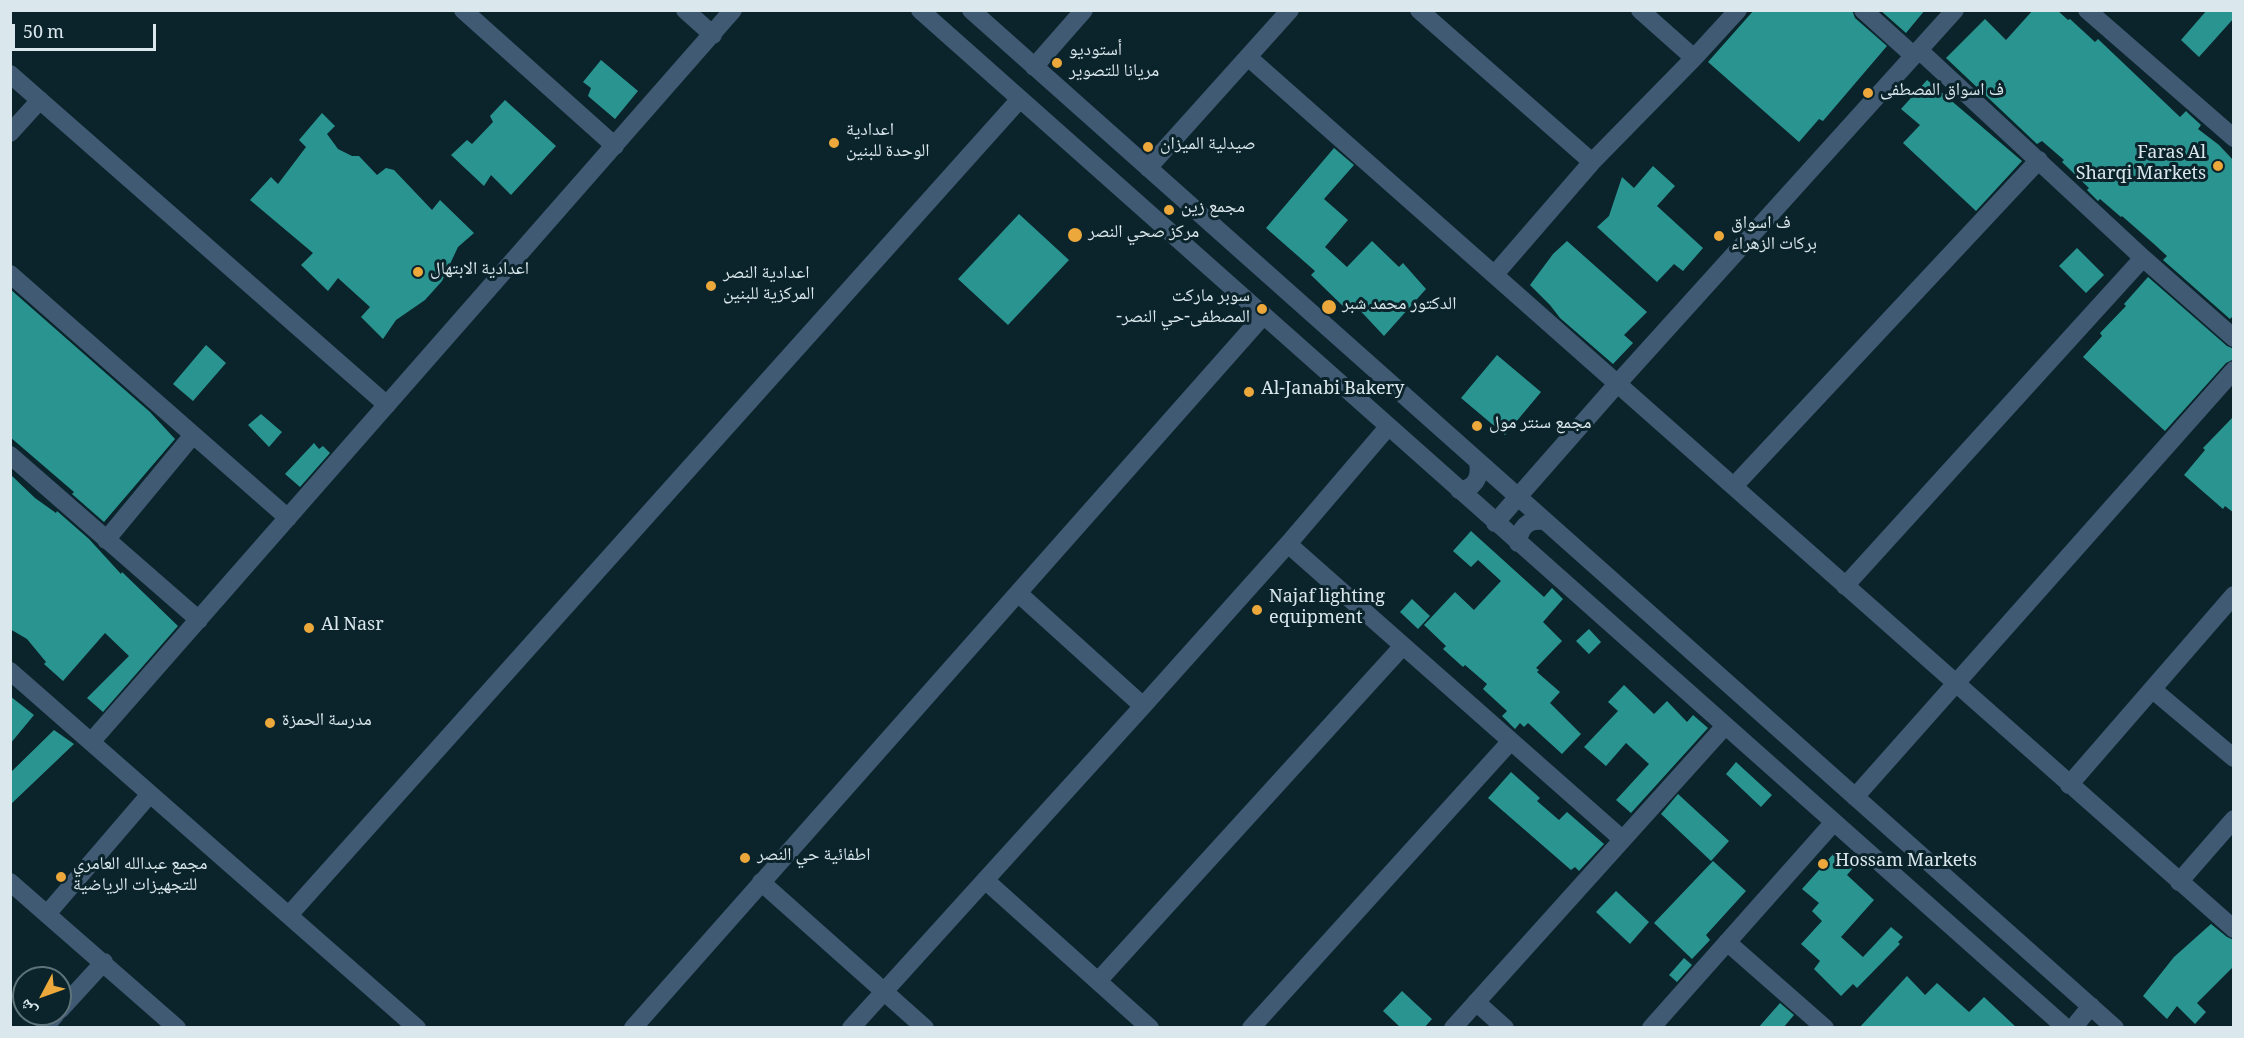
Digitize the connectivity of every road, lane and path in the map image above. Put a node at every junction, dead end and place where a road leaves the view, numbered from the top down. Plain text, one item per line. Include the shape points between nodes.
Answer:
1 (463, 10) edge
2 (685, 10) edge
3 (734, 10) edge
4 (920, 10) edge
5 (972, 10) edge
6 (1084, 10) edge
7 (1290, 10) edge
8 (1419, 10) edge
9 (1640, 10) edge
10 (1738, 10) edge
11 (1863, 10) edge
12 (1955, 10) edge
13 (2087, 10) edge
14 (712, 35) junction
15 (1916, 53) junction
16 (1248, 57) junction
17 (1694, 58) junction
18 (1034, 67) junction
19 (10, 74) edge
20 (1020, 99) junction
21 (40, 100) junction
22 (10, 133) edge
23 (2234, 138) edge
24 (615, 146) junction
25 (2039, 160) junction
26 (1592, 162) junction
27 (1148, 168) junction
28 (2143, 258) junction
29 (10, 274) edge
30 (1495, 274) junction
31 (1263, 316) junction
32 (2234, 338) edge
33 (2234, 370) edge
34 (1618, 383) junction
35 (387, 405) junction
36 (1388, 427) junction
37 (193, 435) junction
38 (10, 455) edge
39 (1478, 463) junction
40 (1734, 486) junction
41 (1459, 490) junction
42 (1518, 498) junction
43 (288, 518) junction
44 (1543, 521) junction
45 (1495, 523) junction
46 (106, 540) junction
47 (1518, 543) junction
48 (1288, 544) junction
49 (1845, 586) junction
50 (1018, 593) junction
51 (2234, 595) edge
52 (199, 620) junction
53 (1402, 647) junction
54 (10, 671) edge
55 (1955, 684) junction
56 (2152, 689) junction
57 (1143, 706) junction
58 (1725, 726) junction
59 (91, 742) junction
60 (1510, 742) junction
61 (2234, 758) edge
62 (2069, 785) junction
63 (150, 794) junction
64 (1855, 797) junction
65 (2234, 819) edge
66 (1834, 822) junction
67 (1622, 840) junction
68 (986, 880) junction
69 (10, 882) edge
70 (761, 882) junction
71 (2178, 882) junction
72 (47, 914) junction
73 (289, 915) junction
74 (2234, 929) edge
75 (1727, 942) junction
76 (104, 962) junction
77 (1098, 981) junction
78 (883, 991) junction
79 (72, 997) edge
80 (1476, 1002) junction
81 (2091, 1006) junction
82 (177, 1028) edge
83 (417, 1028) edge
84 (633, 1028) edge
85 (851, 1028) edge
86 (925, 1028) edge
87 (1150, 1028) edge
88 (1251, 1028) edge
89 (1453, 1028) edge
90 (1505, 1028) edge
91 (1651, 1028) edge
92 (1825, 1028) edge
93 (2066, 1028) edge
94 (2073, 1028) edge
95 (2115, 1028) edge

1 - 24 street
2 - 14 street
3 - 14 street
4 - 20 street
5 - 18 street
6 - 18 street
7 - 16 street
8 - 26 street
9 - 17 street
10 - 17 street
11 - 15 street
12 - 15 street
13 - 23 street
14 - 24 street
15 - 25 street
15 - 34 street
16 - 27 street
16 - 30 street
17 - 26 street
18 - 27 street
19 - 21 street
20 - 31 street
20 - 73 street
21 - 22 street
21 - 35 street
24 - 35 street
25 - 28 street
25 - 40 street
26 - 30 street
27 - 39 street
28 - 32 street
28 - 49 street
29 - 37 street
30 - 34 street
31 - 36 street
31 - 50 street
33 - 55 street
34 - 40 street
34 - 42 street
35 - 43 street
36 - 41 street
36 - 48 street
37 - 43 street
37 - 46 street
38 - 46 street
39 - 41 street via 1476,482
39 - 42 street
40 - 49 street
41 - 45 street
42 - 44 street
42 - 45 street
43 - 52 street
44 - 47 street via 1531,521 1524,526
44 - 64 street
45 - 47 street
46 - 52 street
47 - 58 street
48 - 53 street
48 - 57 street
49 - 55 street
50 - 57 street
50 - 70 street
51 - 56 street
52 - 59 street
53 - 60 street
53 - 77 street
54 - 59 street
55 - 62 street
55 - 64 street
56 - 61 street
56 - 62 street
57 - 68 street
58 - 66 street
58 - 67 street
59 - 63 street
60 - 67 street
60 - 88 street
62 - 71 street
63 - 72 street
63 - 73 street
64 - 81 street
65 - 71 street
66 - 75 street
66 - 93 street
67 - 80 street
68 - 77 street
68 - 78 street
69 - 72 street
70 - 78 street
70 - 84 street
71 - 74 street
72 - 76 street
73 - 83 street
75 - 91 street
75 - 92 street
76 - 79 street
76 - 82 street
77 - 87 street
78 - 85 street
78 - 86 street
80 - 89 street
80 - 90 street
81 - 94 street
81 - 95 street

